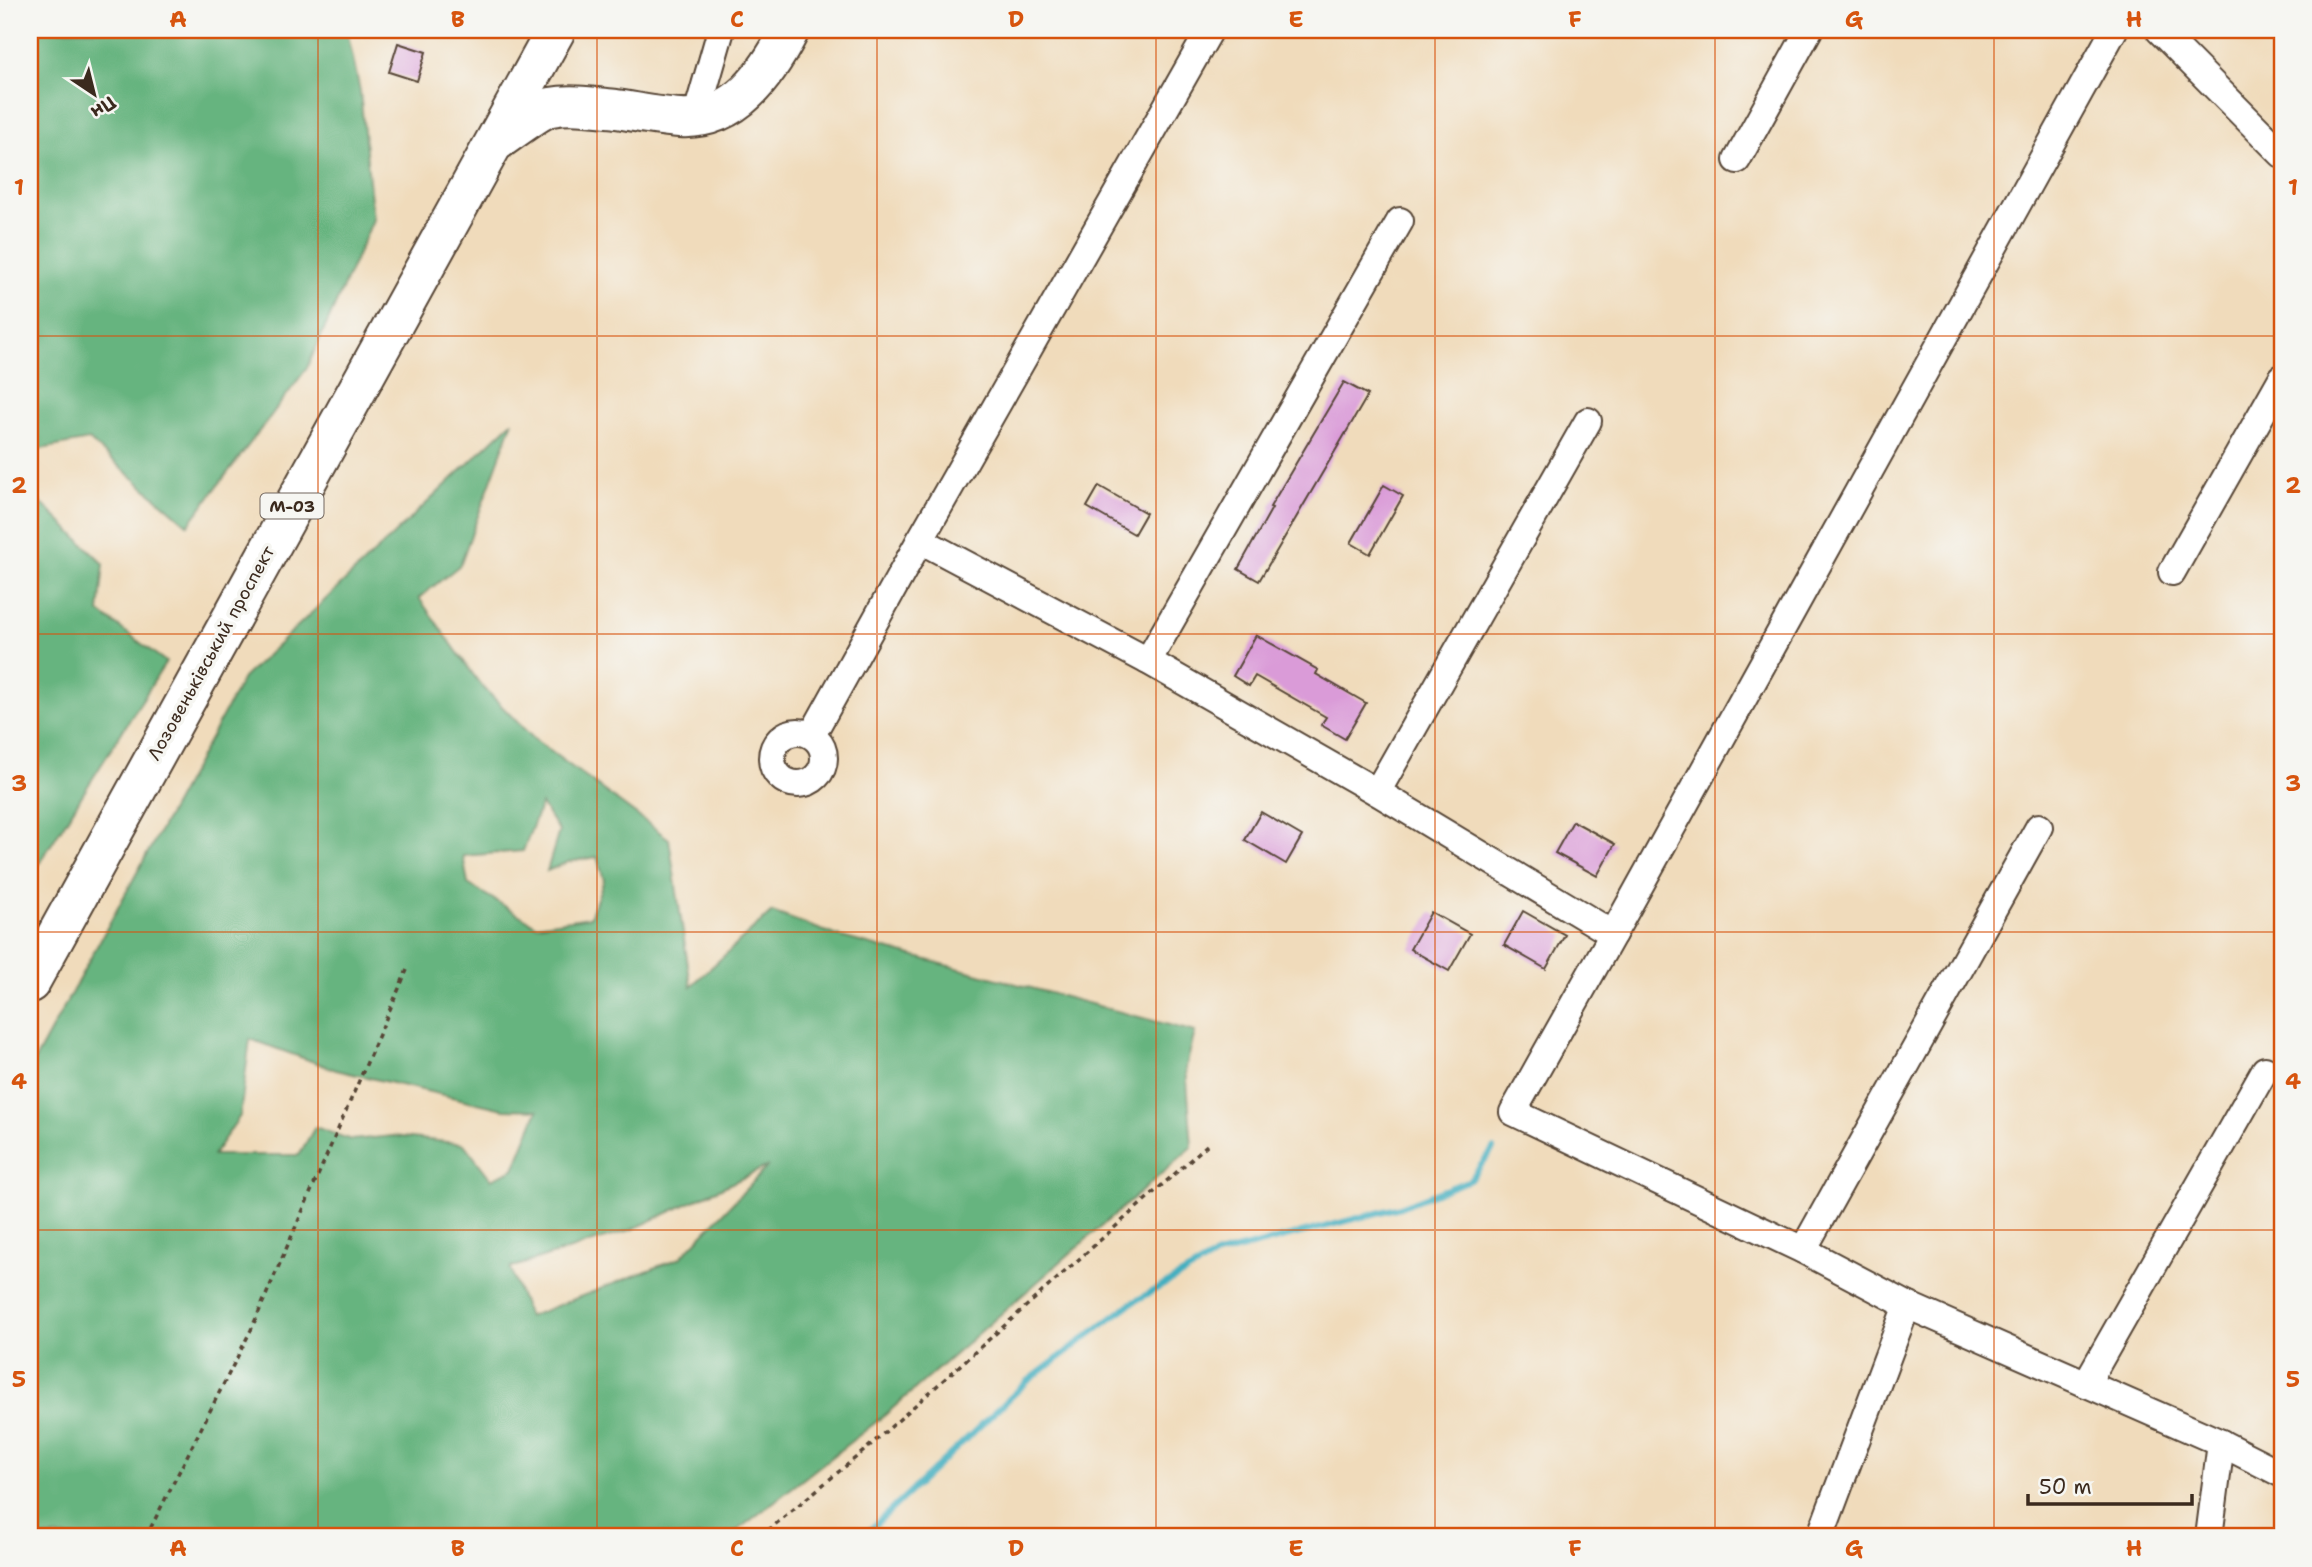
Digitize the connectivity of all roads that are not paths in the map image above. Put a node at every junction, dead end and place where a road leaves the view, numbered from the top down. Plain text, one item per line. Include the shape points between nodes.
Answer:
1 (556, 30) edge
2 (721, 30) edge
3 (790, 30) edge
4 (1210, 30) edge
5 (1809, 30) edge
6 (2114, 30) edge
7 (2159, 30) edge
8 (695, 117) junction
9 (492, 144) junction
10 (2282, 154) edge
11 (1737, 160) dead end
12 (1400, 221) dead end
13 (2282, 378) edge
14 (1588, 421) dead end
15 (920, 540) junction
16 (2172, 572) dead end
17 (1148, 661) junction
18 (812, 735) dead end
19 (1377, 792) junction
20 (2039, 827) dead end
21 (1613, 934) junction
22 (30, 983) edge
23 (2265, 1070) dead end
24 (1803, 1250) junction
25 (1907, 1305) junction
26 (2086, 1384) junction
27 (2221, 1443) junction
28 (2282, 1474) edge
29 (1820, 1537) edge
30 (2209, 1537) edge

1 - 9 highway, Лозовеньківський проспект / М-03
2 - 8 street
3 - 8 highway via 746,95 726,109
4 - 15 street
5 - 11 street
6 - 21 street
7 - 10 street
8 - 9 highway via 588,106 549,107
9 - 22 highway, Лозовеньківський проспект / М-03
12 - 17 street
13 - 16 street
14 - 19 street
15 - 17 street
15 - 18 street
17 - 19 street
19 - 21 street
20 - 24 street
21 - 24 street via 1513,1112
23 - 26 street
24 - 25 street
25 - 26 street
25 - 29 street
26 - 27 street
27 - 28 street
27 - 30 street

